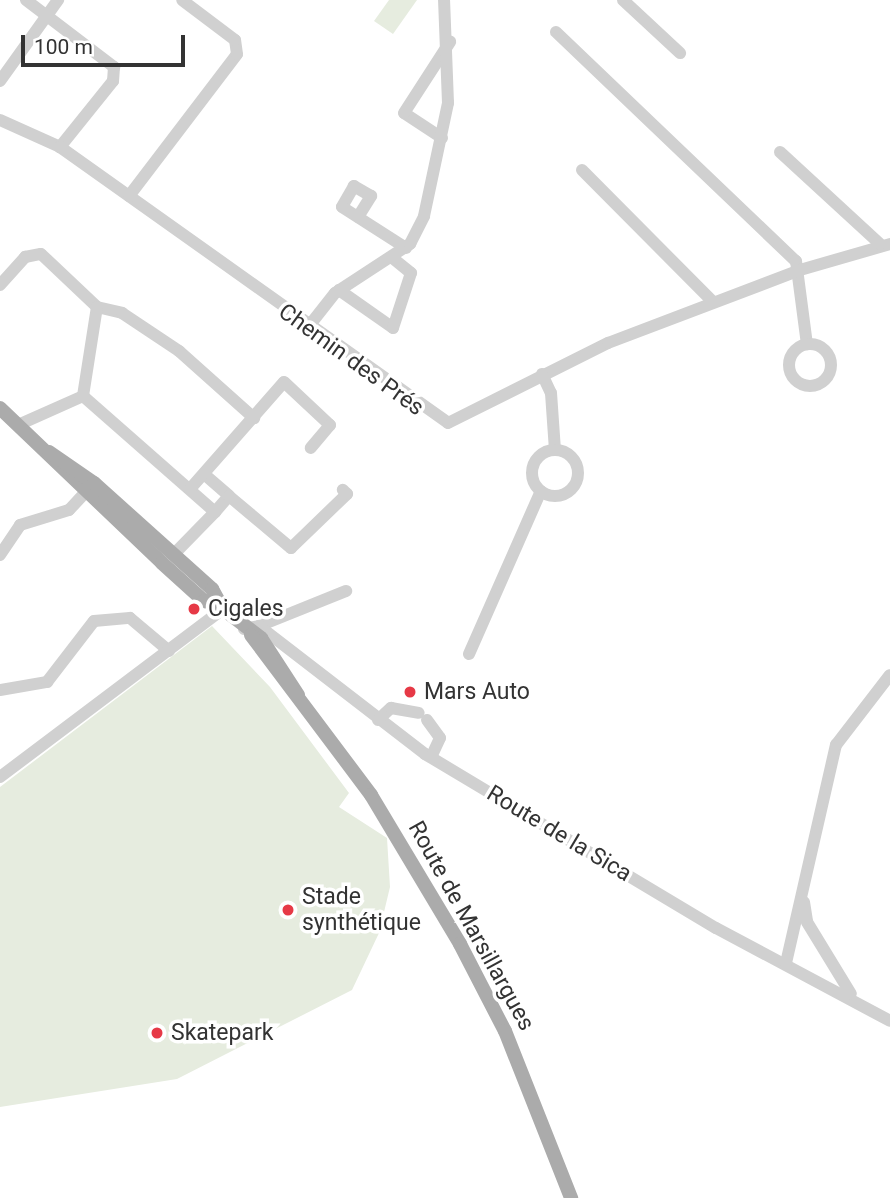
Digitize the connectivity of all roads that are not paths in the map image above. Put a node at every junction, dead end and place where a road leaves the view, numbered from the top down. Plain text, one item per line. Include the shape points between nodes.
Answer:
1 (26, 0) edge
2 (58, 0) edge
3 (182, 0) edge
4 (444, 0) edge
5 (623, 0) edge
6 (48, 14) junction
7 (556, 32) dead end
8 (450, 41) junction
9 (680, 53) dead end
10 (0, 81) edge
11 (0, 120) edge
12 (442, 138) junction
13 (60, 147) junction
14 (780, 152) dead end
15 (582, 170) dead end
16 (130, 196) junction
17 (358, 217) dead end
18 (885, 244) edge
19 (406, 248) junction
20 (394, 259) junction
21 (800, 270) junction
22 (0, 285) edge
23 (340, 290) junction
24 (712, 301) junction
25 (97, 307) junction
26 (309, 326) junction
27 (807, 344) dead end
28 (542, 374) junction
29 (83, 397) junction
30 (0, 408) edge
31 (254, 418) junction
32 (19, 425) junction
33 (311, 448) dead end
34 (555, 450) junction
35 (204, 474) junction
36 (89, 488) junction
37 (190, 489) junction
38 (343, 490) dead end
39 (541, 491) junction
40 (229, 496) junction
41 (215, 512) junction
42 (0, 555) edge
43 (168, 559) junction
44 (346, 591) dead end
45 (220, 607) junction
46 (251, 630) junction
47 (169, 651) junction
48 (469, 654) dead end
49 (890, 675) edge
50 (0, 690) edge
51 (378, 720) junction
52 (431, 758) junction
53 (0, 777) edge
54 (803, 895) junction
55 (786, 963) junction
56 (856, 1000) junction
57 (890, 1021) edge
58 (571, 1198) edge

1 - 6 street
2 - 6 street
3 - 16 street via 235,40 237,54
4 - 8 street
5 - 9 street
6 - 10 street
6 - 13 street via 116,74
7 - 21 street
8 - 12 street
8 - 12 street via 404,113
11 - 13 street, Chemin des Prés
12 - 19 street via 424,216
13 - 16 street, Chemin des Prés
14 - 18 street
15 - 24 street
16 - 26 street, Chemin des Prés
17 - 19 street
18 - 21 street, Chemin des Prés
19 - 20 street
20 - 23 street
20 - 23 street via 411,273 393,328
21 - 24 street, Chemin des Prés
21 - 27 street
22 - 25 street via 32,251
23 - 26 street
24 - 28 street, Chemin des Prés
25 - 29 street
25 - 31 street via 122,313 179,351
26 - 28 street, Chemin des Prés via 448,423
28 - 34 street via 551,393
29 - 32 street
29 - 37 street
30 - 32 main road, Route de Marsillargues
31 - 33 street via 284,382 330,425
31 - 35 street
32 - 36 main road, Route de Marsillargues
34 - 39 street via 540,456 532,470
34 - 39 street via 573,460 576,483 556,496
35 - 37 street
35 - 40 street
36 - 42 street via 69,510 20,525
36 - 43 main road, Route de Marsillargues
37 - 41 street
38 - 40 street via 291,548
39 - 48 street
40 - 41 street
41 - 43 street
43 - 45 main road, Route de Marsillargues via 204,601
44 - 46 street
45 - 46 main road, Route de Marsillargues
45 - 47 street
46 - 51 street, Route de la Sica
46 - 58 main road, Route de Marsillargues via 371,795 460,944 505,1031
47 - 50 street via 130,618 94,621 47,682
47 - 53 street
49 - 54 street via 836,745
51 - 52 street, Route de la Sica
51 - 52 street via 391,708 423,716 440,738
52 - 55 street, Route de la Sica
54 - 55 street
54 - 56 street via 807,922
55 - 56 street, Route de la Sica
56 - 57 street, Route de la Sica

